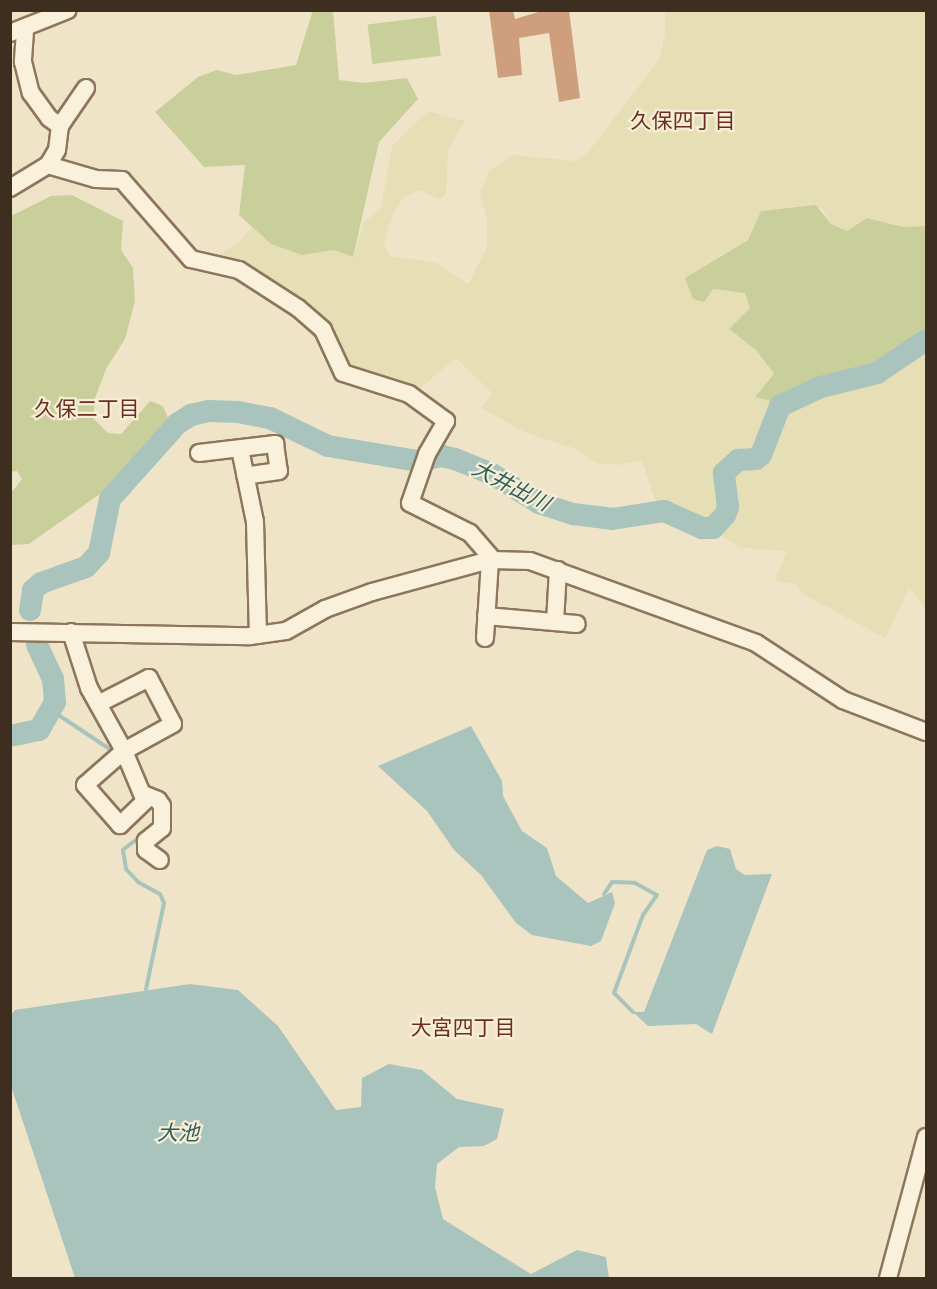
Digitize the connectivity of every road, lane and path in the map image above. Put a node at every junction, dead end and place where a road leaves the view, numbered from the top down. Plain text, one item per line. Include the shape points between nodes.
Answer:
1 (68, 10) edge
2 (22, 25) edge
3 (86, 87) dead end
4 (60, 126) junction
5 (48, 165) junction
6 (10, 188) edge
7 (240, 448) junction
8 (199, 453) dead end
9 (245, 476) junction
10 (491, 560) junction
11 (558, 570) junction
12 (486, 616) junction
13 (555, 622) junction
14 (577, 624) dead end
15 (10, 632) edge
16 (71, 632) junction
17 (258, 635) junction
18 (485, 638) dead end
19 (98, 704) junction
20 (927, 732) edge
21 (124, 751) junction
22 (143, 794) junction
23 (160, 860) dead end
24 (927, 1137) edge
25 (888, 1278) edge

1 - 2 street
2 - 4 street via 23,63 31,93
3 - 4 street
4 - 5 street via 57,150
5 - 6 street
5 - 10 street via 96,178 122,180 191,258 240,270 298,308 323,330 343,373 409,394 446,421 425,461 410,503 470,533
7 - 8 street
7 - 9 street
7 - 9 street via 275,444 279,471
9 - 17 street via 255,522
10 - 11 street via 530,561
10 - 12 street
10 - 17 street via 372,592 326,609 286,631
11 - 13 street
11 - 20 street via 756,643 843,700
12 - 13 street
12 - 18 street
13 - 14 street
15 - 16 street
16 - 17 street
16 - 19 street
19 - 21 street
19 - 21 street via 149,678 173,724
21 - 22 street
21 - 22 street via 85,784 120,825 145,801
22 - 23 street via 162,806 162,828 146,841 146,850
24 - 25 street

